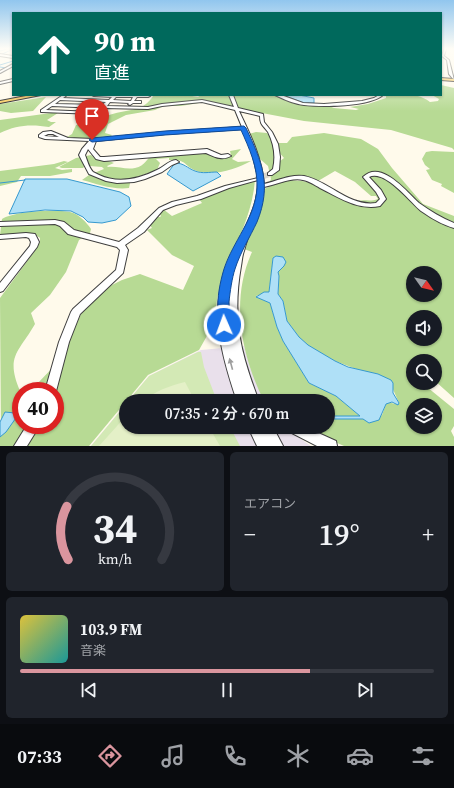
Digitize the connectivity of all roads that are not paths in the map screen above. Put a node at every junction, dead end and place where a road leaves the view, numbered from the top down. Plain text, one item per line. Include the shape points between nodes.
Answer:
1 (450, 70) edge
2 (442, 79) edge
3 (454, 79) edge
4 (12, 80) edge
5 (0, 83) edge
6 (33, 96) edge
7 (64, 96) edge
8 (114, 96) edge
9 (137, 96) edge
10 (148, 96) dead end
11 (230, 96) edge
12 (280, 96) edge
13 (379, 96) edge
14 (59, 99) junction
15 (109, 101) junction
16 (0, 102) edge
17 (132, 102) junction
18 (140, 102) dead end
19 (51, 105) junction
20 (103, 106) junction
21 (127, 107) junction
22 (235, 108) junction
23 (244, 128) junction
24 (68, 139) dead end
25 (93, 140) junction
26 (228, 156) dead end
27 (176, 162) dead end
28 (270, 174) dead end
29 (256, 179) tunnel mouth
30 (261, 186) junction
31 (0, 224) edge
32 (454, 226) edge
33 (0, 237) edge
34 (120, 245) junction
35 (240, 250) junction
36 (0, 289) edge
37 (54, 382) edge
38 (240, 394) edge
39 (250, 394) edge
40 (28, 434) edge
41 (258, 434) edge
42 (270, 434) edge
43 (306, 434) edge
44 (20, 446) edge
45 (264, 446) edge
46 (277, 446) edge
47 (331, 446) edge

1 - 3 street
2 - 3 main road
4 - 5 street
6 - 16 main road
7 - 14 street
8 - 15 street
9 - 10 street
9 - 17 street
11 - 22 street
12 - 13 street via 303,104 324,105 362,102
14 - 15 street
14 - 19 street
15 - 17 street
15 - 20 street
17 - 18 street
17 - 21 street
19 - 20 street
19 - 20 street via 42,111 96,113
20 - 21 street
21 - 22 street via 148,108 202,100
22 - 23 street
22 - 28 street via 262,115 262,122 271,133 278,155 276,170
23 - 25 street
23 - 30 street via 257,159
24 - 25 street
25 - 26 street via 90,149 98,158 104,159 207,151 220,157
25 - 27 street via 82,155 91,173 104,179 131,182 163,170 171,162
29 - 34 street via 161,208 141,230
30 - 32 street via 301,178 358,204 375,206 383,199 366,177 370,174 380,174 390,178 435,218
30 - 35 street via 253,220
31 - 34 street via 55,222 62,224 71,232
33 - 36 street via 26,235 32,236 35,242
34 - 37 street via 124,250 120,271 76,312 64,342
38 -> 35 street via 226,341 223,301 229,269
35 - 39 street via 233,287 232,324 234,346
40 - 44 street
41 - 45 street
42 - 46 street
43 - 47 street

